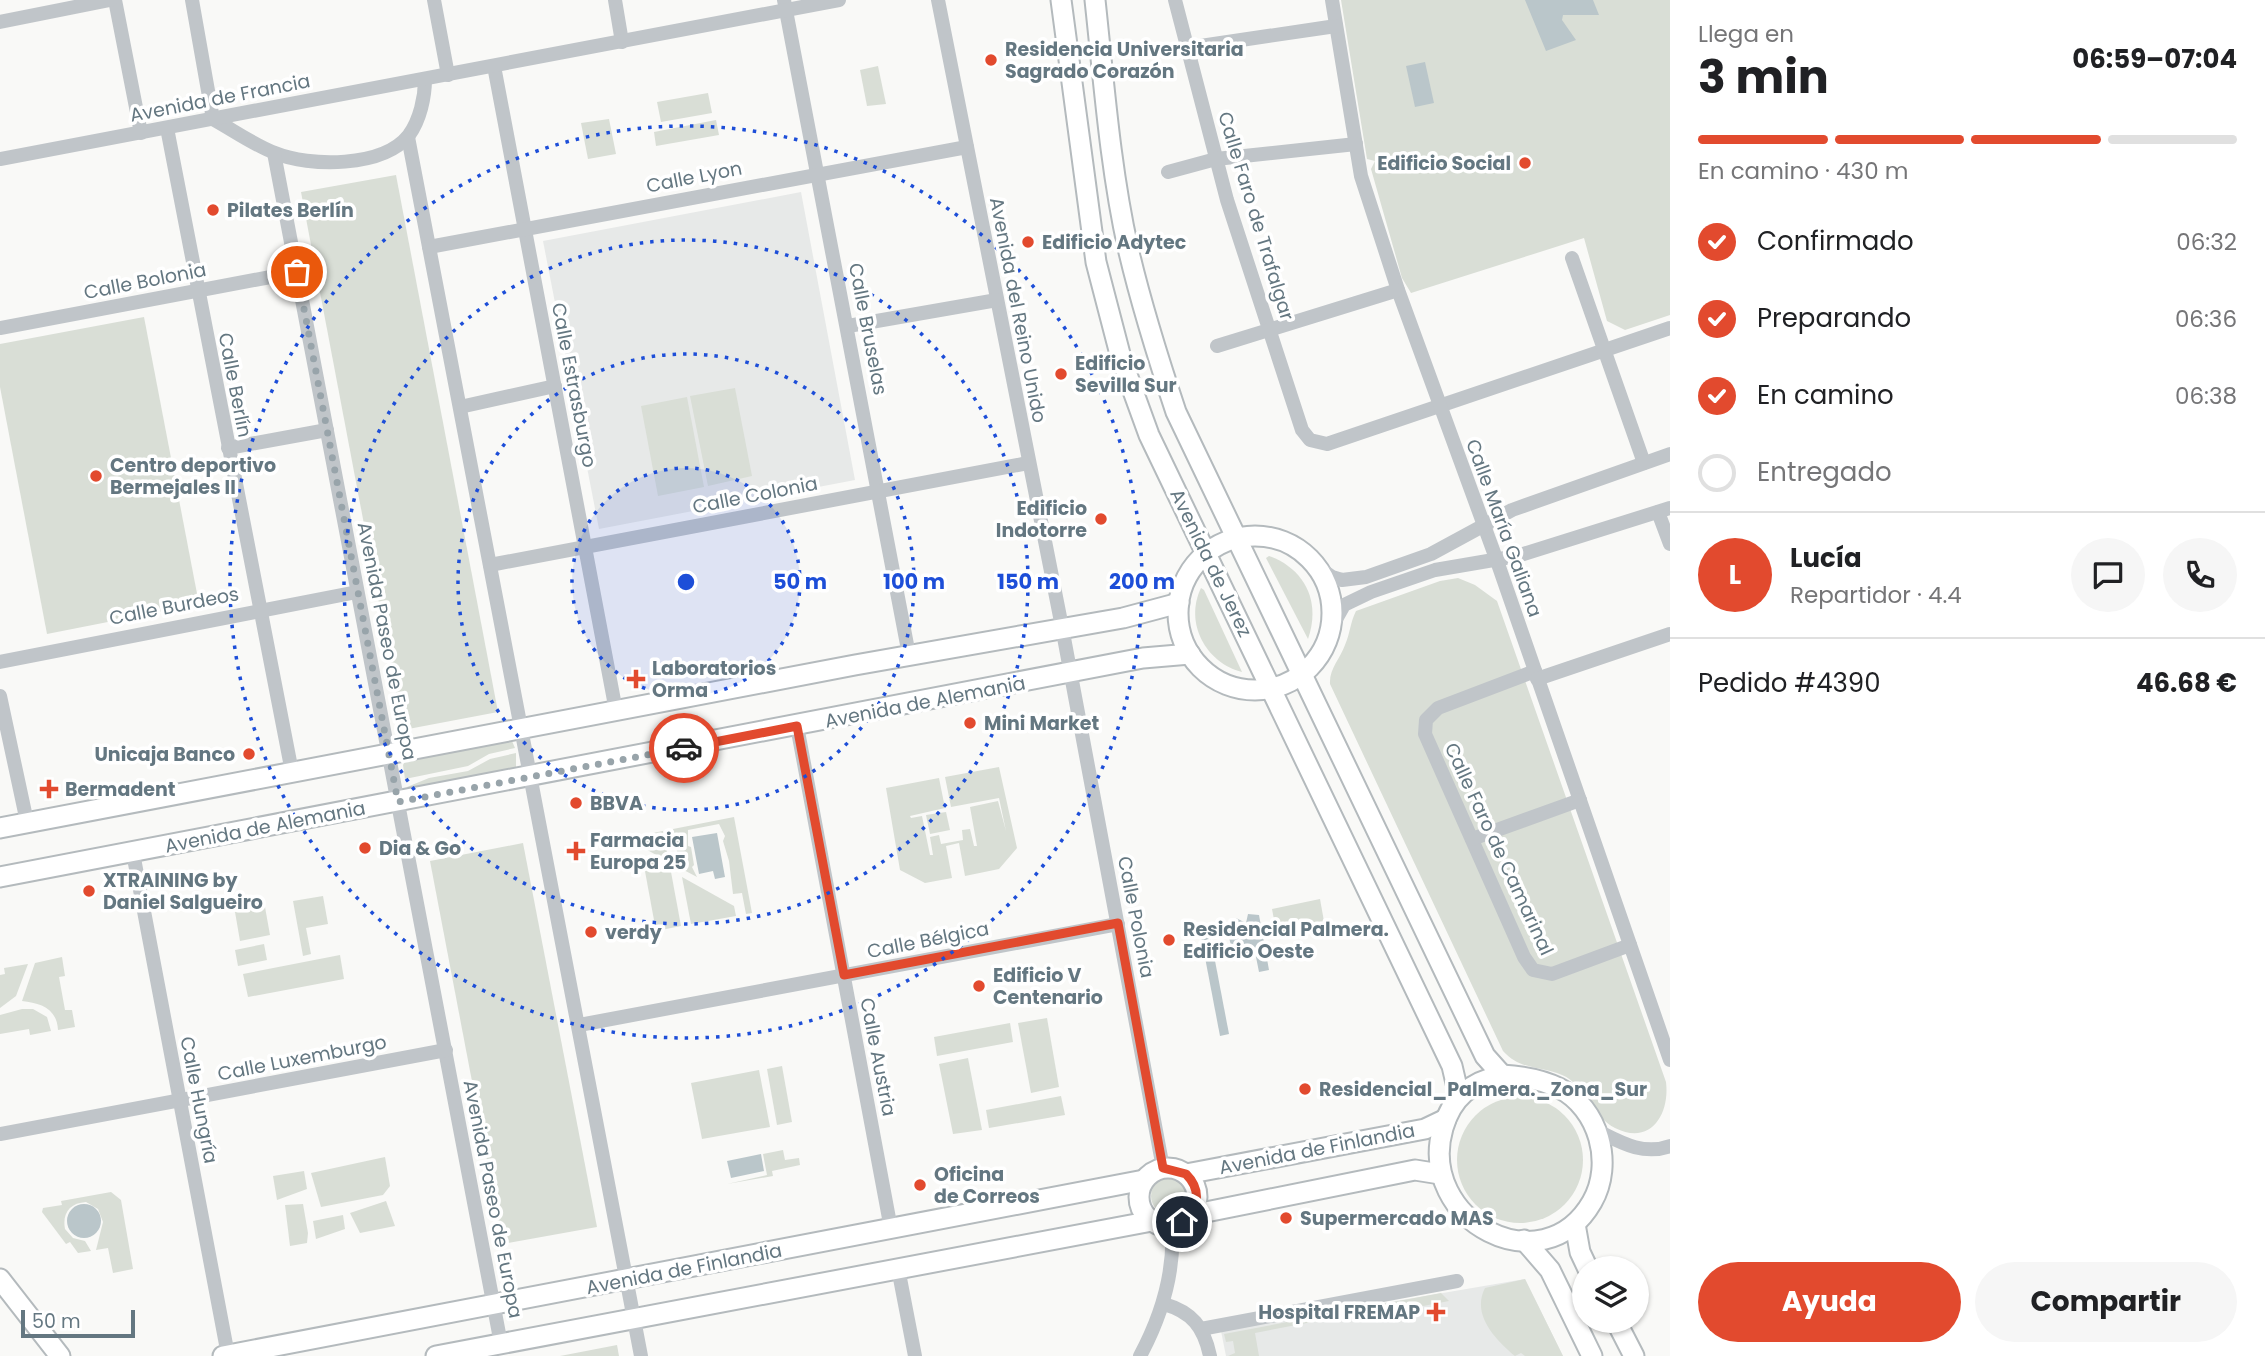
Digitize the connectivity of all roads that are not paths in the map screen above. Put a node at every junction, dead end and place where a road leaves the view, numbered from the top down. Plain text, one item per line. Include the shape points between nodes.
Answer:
1 (112, 0) edge
2 (192, 0) edge
3 (434, 0) edge
4 (615, 0) edge
5 (839, 0) edge
6 (938, 0) edge
7 (1061, 0) edge
8 (1096, 0) edge
9 (1175, 0) edge
10 (1332, 0) edge
11 (785, 5) edge
12 (0, 22) edge
13 (1336, 26) junction
14 (622, 42) junction
15 (1187, 48) junction
16 (494, 66) junction
17 (448, 75) junction
18 (425, 79) junction
19 (213, 119) junction
20 (167, 128) junction
21 (141, 132) junction
22 (408, 136) junction
23 (1356, 144) junction
24 (967, 147) junction
25 (274, 153) junction
26 (0, 159) edge
27 (1216, 159) junction
28 (1168, 172) dead end
29 (819, 174) junction
30 (525, 229) junction
31 (429, 247) junction
32 (1572, 258) dead end
33 (297, 272) junction
34 (198, 290) junction
35 (1398, 290) junction
36 (996, 300) junction
37 (848, 326) junction
38 (0, 328) edge
39 (1670, 328) edge
40 (1269, 329) junction
41 (1217, 346) dead end
42 (1605, 350) junction
43 (555, 386) junction
44 (1439, 406) junction
45 (460, 407) junction
46 (327, 429) junction
47 (228, 448) junction
48 (1670, 454) edge
49 (1028, 463) junction
50 (1644, 463) junction
51 (879, 491) junction
52 (1664, 510) edge
53 (1483, 524) junction
54 (1237, 539) junction
55 (1670, 544) edge
56 (585, 547) junction
57 (1207, 554) junction
58 (1497, 561) junction
59 (490, 565) junction
60 (1315, 565) junction
61 (357, 592) junction
62 (1179, 603) junction
63 (258, 609) junction
64 (1062, 627) junction
65 (1331, 628) junction
66 (1670, 634) edge
67 (1190, 654) junction
68 (909, 655) junction
69 (0, 662) edge
70 (1070, 673) junction
71 (1302, 674) junction
72 (1536, 675) junction
73 (1271, 688) junction
74 (0, 696) edge
75 (616, 711) junction
76 (797, 726) junction
77 (521, 728) junction
78 (390, 754) junction
79 (292, 772) junction
80 (532, 777) junction
81 (1580, 800) junction
82 (398, 802) junction
83 (27, 822) junction
84 (0, 828) edge
85 (1472, 839) junction
86 (132, 853) junction
87 (0, 877) edge
88 (1118, 923) junction
89 (1630, 945) junction
90 (844, 975) junction
91 (579, 1025) junction
92 (446, 1050) junction
93 (1670, 1060) edge
94 (1502, 1075) junction
95 (1459, 1096) junction
96 (180, 1100) junction
97 (1446, 1119) junction
98 (1596, 1130) junction
99 (0, 1134) edge
100 (1670, 1146) edge
101 (1163, 1168) junction
102 (1186, 1174) junction
103 (1440, 1174) junction
104 (1144, 1180) junction
105 (1191, 1215) junction
106 (1152, 1221) junction
107 (1576, 1224) junction
108 (1172, 1226) junction
109 (891, 1229) junction
110 (1524, 1240) junction
111 (1582, 1256) edge
112 (898, 1268) junction
113 (0, 1279) edge
114 (627, 1280) junction
115 (1457, 1281) dead end
116 (493, 1304) junction
117 (1164, 1304) junction
118 (634, 1318) junction
119 (1201, 1329) junction
120 (1622, 1333) edge
121 (501, 1344) junction
122 (60, 1356) edge
123 (226, 1356) edge
124 (436, 1356) edge
125 (641, 1356) edge
126 (915, 1356) edge
127 (1140, 1356) edge
128 (1210, 1356) edge
129 (1592, 1356) edge
130 (1634, 1356) edge

1 - 12 street
1 - 21 street
2 - 19 street
3 - 17 street
4 - 14 street
5 - 11 street, Avenida de Francia
6 - 24 street, Avenida del Reino Unido
7 - 57 main road, Avenida de Jerez via 1096,262 1118,346 1149,435
8 - 54 main road, Avenida de Jerez via 1111,148 1128,247 1176,412
9 - 15 street, Calle Faro de Trafalgar
10 - 13 street, Calle María Galiana
11 - 14 street, Avenida de Francia
11 - 29 street, Calle Bruselas
13 - 15 street
13 - 23 street, Calle María Galiana
14 - 16 street, Avenida de Francia
15 - 27 street, Calle Faro de Trafalgar
16 - 17 street, Avenida de Francia
16 - 30 street, Calle Estrasburgo
17 - 18 street, Avenida de Francia
18 - 19 street, Avenida de Francia
18 - 22 street via 425,98
19 - 20 street, Avenida de Francia
19 - 25 street
20 - 21 street, Avenida de Francia
20 - 34 street, Calle Berlín
21 - 26 street, Avenida de Francia
22 - 25 street via 385,151 320,165
22 - 31 street
23 - 27 street
23 - 35 street, Calle María Galiana via 1361,176
24 - 29 street, Calle Lyon
24 - 36 street, Avenida del Reino Unido
25 - 33 street, Avenida Paseo de Europa
27 - 28 street
27 - 40 street, Calle Faro de Trafalgar
29 - 30 street, Calle Lyon
29 - 37 street, Calle Bruselas
30 - 31 street, Calle Lyon
30 - 43 street, Calle Estrasburgo
31 - 45 street
32 - 42 street
33 - 34 street, Calle Bolonia
33 - 46 street, Avenida Paseo de Europa
34 - 38 street, Calle Bolonia
34 - 47 street, Calle Berlín
35 - 40 street
35 - 44 street, Calle María Galiana
36 - 37 street
36 - 49 street, Avenida del Reino Unido
37 - 51 street, Calle Bruselas
39 - 42 street
40 - 41 street
40 - 44 street, Calle Faro de Trafalgar via 1302,430 1310,440 1327,444
42 - 44 street
42 - 50 street
43 - 45 street
43 - 56 street, Calle Estrasburgo
44 - 53 street, Calle María Galiana
45 - 59 street
46 - 47 street
46 - 61 street, Avenida Paseo de Europa
47 - 63 street, Calle Berlín
48 - 50 street
49 - 51 street, Calle Colonia
49 - 64 street, Avenida del Reino Unido
50 - 53 street
51 - 56 street, Calle Colonia
51 - 68 street, Calle Bruselas
52 - 55 street
52 - 58 street
53 - 58 street, Calle María Galiana
53 - 60 street via 1430,554 1355,580 1332,577
54 - 57 main road
54 - 60 main road via 1283,542
54 - 71 main road, Avenida de Jerez
56 - 59 street, Calle Colonia
56 - 75 street, Calle Estrasburgo
57 - 62 main road via 1189,575
57 - 73 main road, Avenida de Jerez
58 - 65 street via 1435,570 1364,594 1344,605
58 - 72 street, Calle María Galiana
59 - 77 street
60 - 65 main road via 1328,589
61 - 63 street, Calle Burdeos
61 - 78 street, Avenida Paseo de Europa
62 - 64 main road via 1144,614
62 - 67 main road via 1180,628
63 - 69 street, Calle Burdeos
63 - 79 street, Calle Berlín
64 - 68 main road
64 - 70 street, Calle Polonia
65 - 71 main road via 1321,653
66 - 72 street
67 - 70 main road, Avenida de Alemania
67 - 73 main road via 1206,672 1229,685
68 - 75 main road
70 - 76 main road, Avenida de Alemania
70 - 88 street, Calle Polonia
71 - 73 main road
71 - 94 main road, Avenida de Jerez via 1485,1056
72 - 81 street, Calle María Galiana
72 - 85 street, Calle Faro de Camarinal via 1438,708 1426,720 1426,734
73 - 95 main road, Avenida de Jerez via 1452,1066
74 - 83 street
75 - 77 main road
76 - 80 main road, Avenida de Alemania
76 - 90 street, Calle Austria
77 - 78 main road
77 - 80 street
78 - 79 main road
78 - 82 street, Avenida Paseo de Europa
79 - 83 main road
80 - 82 main road, Avenida de Alemania
80 - 91 street
81 - 85 street
81 - 89 street, Calle María Galiana
82 - 86 main road, Avenida de Alemania
82 - 92 street, Avenida Paseo de Europa
83 - 84 main road
85 - 89 street, Calle Faro de Camarinal via 1533,970 1552,974
86 - 87 main road, Avenida de Alemania
86 - 96 street, Calle Hungría
88 - 90 street, Calle Bélgica
88 - 101 street, Calle Polonia
89 - 93 street, Calle María Galiana
90 - 91 street, Calle Bélgica
90 - 109 street, Calle Austria
91 - 114 street
92 - 96 street, Calle Luxemburgo
92 - 116 street, Avenida Paseo de Europa
94 - 95 main road via 1472,1085
94 - 98 main road via 1528,1077 1560,1088 1575,1098
95 - 97 main road
96 - 99 street, Calle Luxemburgo
96 - 123 street, Calle Hungría
97 - 102 main road, Avenida de Finlandia via 1426,1129
97 - 103 main road via 1439,1150
98 - 100 street via 1636,1148 1650,1151
98 - 107 main road via 1602,1151 1601,1181
101 - 102 main road
101 - 104 main road
102 - 105 main road via 1196,1190
103 - 105 main road, Avenida de Finlandia via 1415,1170
103 - 110 main road via 1452,1201 1473,1223 1497,1235
104 - 106 main road via 1139,1199
104 - 109 main road, Avenida de Finlandia
105 - 108 main road
106 - 108 main road
106 - 112 main road, Avenida de Finlandia
107 - 110 main road via 1547,1240
107 - 111 main road
108 - 117 street
109 - 114 main road, Avenida de Finlandia
110 - 129 main road via 1550,1270
112 - 118 main road, Avenida de Finlandia
112 - 126 street
113 - 122 main road
114 - 116 main road, Avenida de Finlandia
114 - 118 street
115 - 119 street
116 - 121 street, Avenida Paseo de Europa
116 - 123 main road, Avenida de Finlandia
117 - 119 street via 1185,1311
117 - 127 street
118 - 121 main road, Avenida de Finlandia
118 - 125 street
119 - 128 street
120 - 130 main road
121 - 124 main road, Avenida de Finlandia

